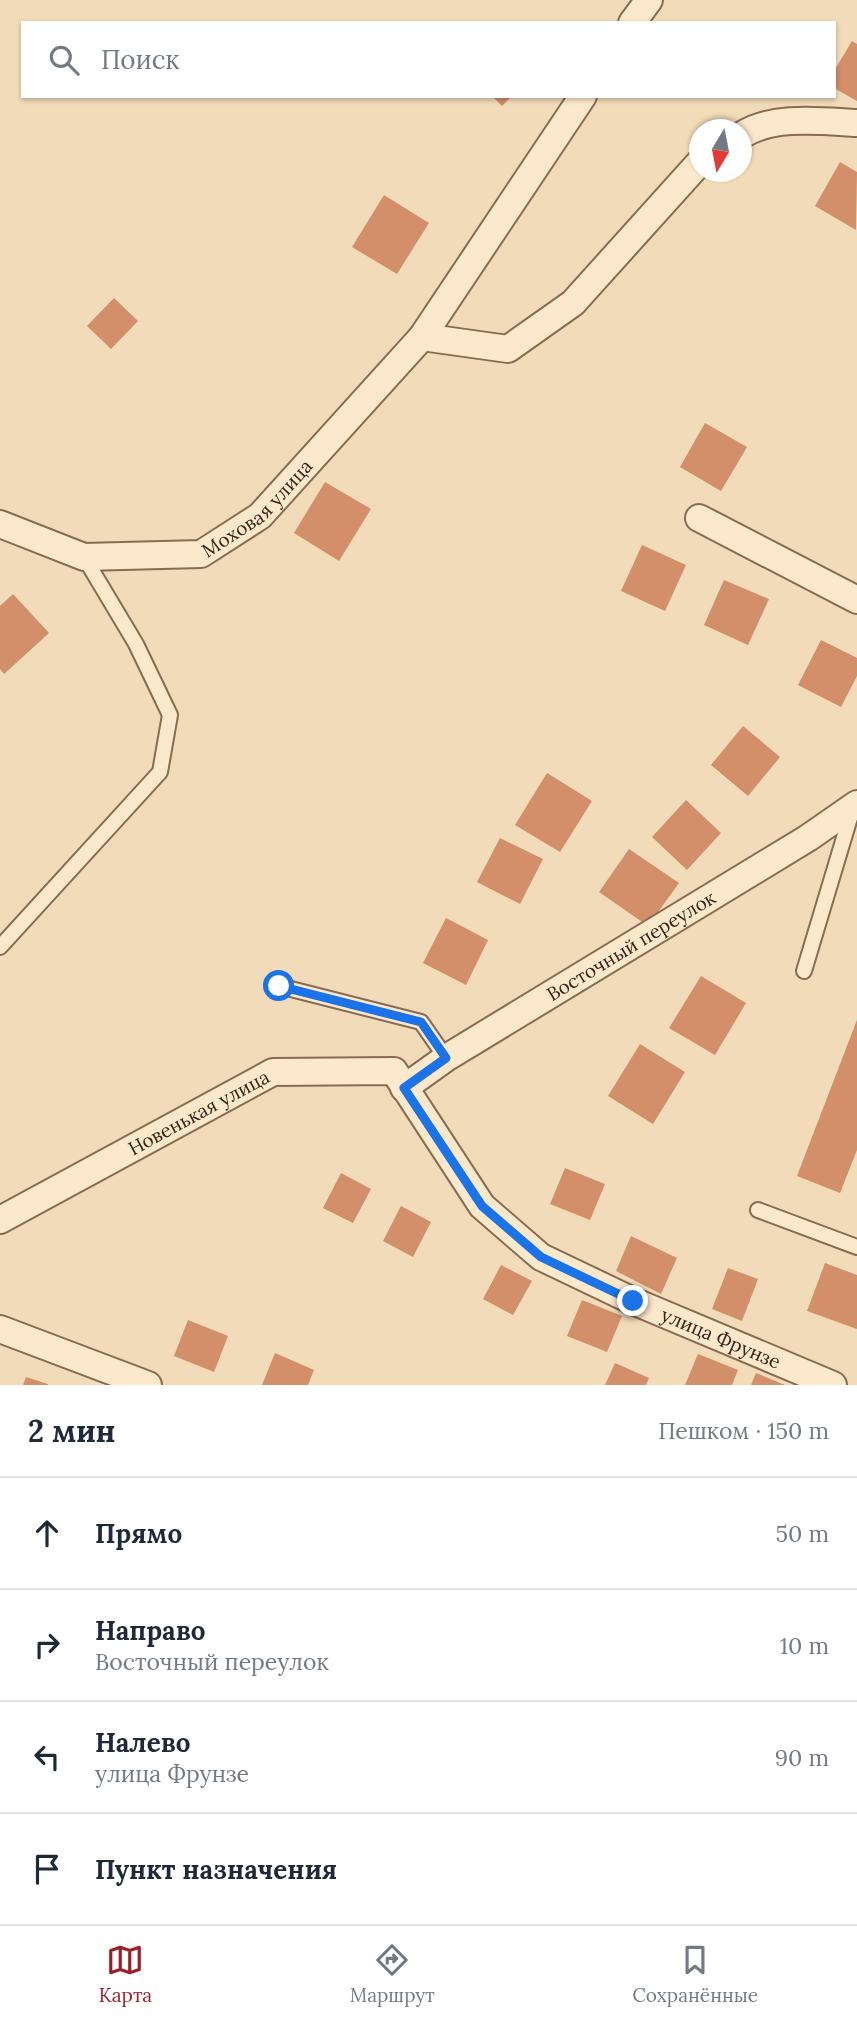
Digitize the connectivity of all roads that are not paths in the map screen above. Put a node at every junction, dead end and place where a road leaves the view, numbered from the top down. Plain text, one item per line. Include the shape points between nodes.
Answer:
1 (649, 0) edge
2 (633, 21) edge
3 (582, 98) edge
4 (857, 123) edge
5 (752, 128) edge
6 (689, 173) edge
7 (422, 337) junction
8 (699, 518) dead end
9 (0, 524) edge
10 (84, 557) junction
11 (857, 600) edge
12 (855, 807) edge
13 (0, 947) edge
14 (804, 971) dead end
15 (279, 986) dead end
16 (446, 1058) junction
17 (404, 1088) junction
18 (758, 1210) dead end
19 (0, 1220) edge
20 (857, 1247) edge
21 (0, 1329) edge
22 (148, 1385) edge
23 (833, 1385) edge

1 - 2 street
3 - 7 street, Моховая улица
4 - 5 street via 821,121
6 - 7 street via 573,303 508,349
7 - 10 street, Моховая улица via 260,516 201,554
8 - 11 street
9 - 10 street, Моховая улица
10 - 13 lane via 136,643 170,715 160,772
12 - 14 lane
12 - 16 street, Восточный переулок
15 - 16 lane via 421,1022
16 - 17 street, Восточный переулок
17 - 19 street, Новенькая улица via 394,1071 273,1072
17 - 23 street, улица Фрунзе via 482,1206 541,1257
18 - 20 lane
21 - 22 street

